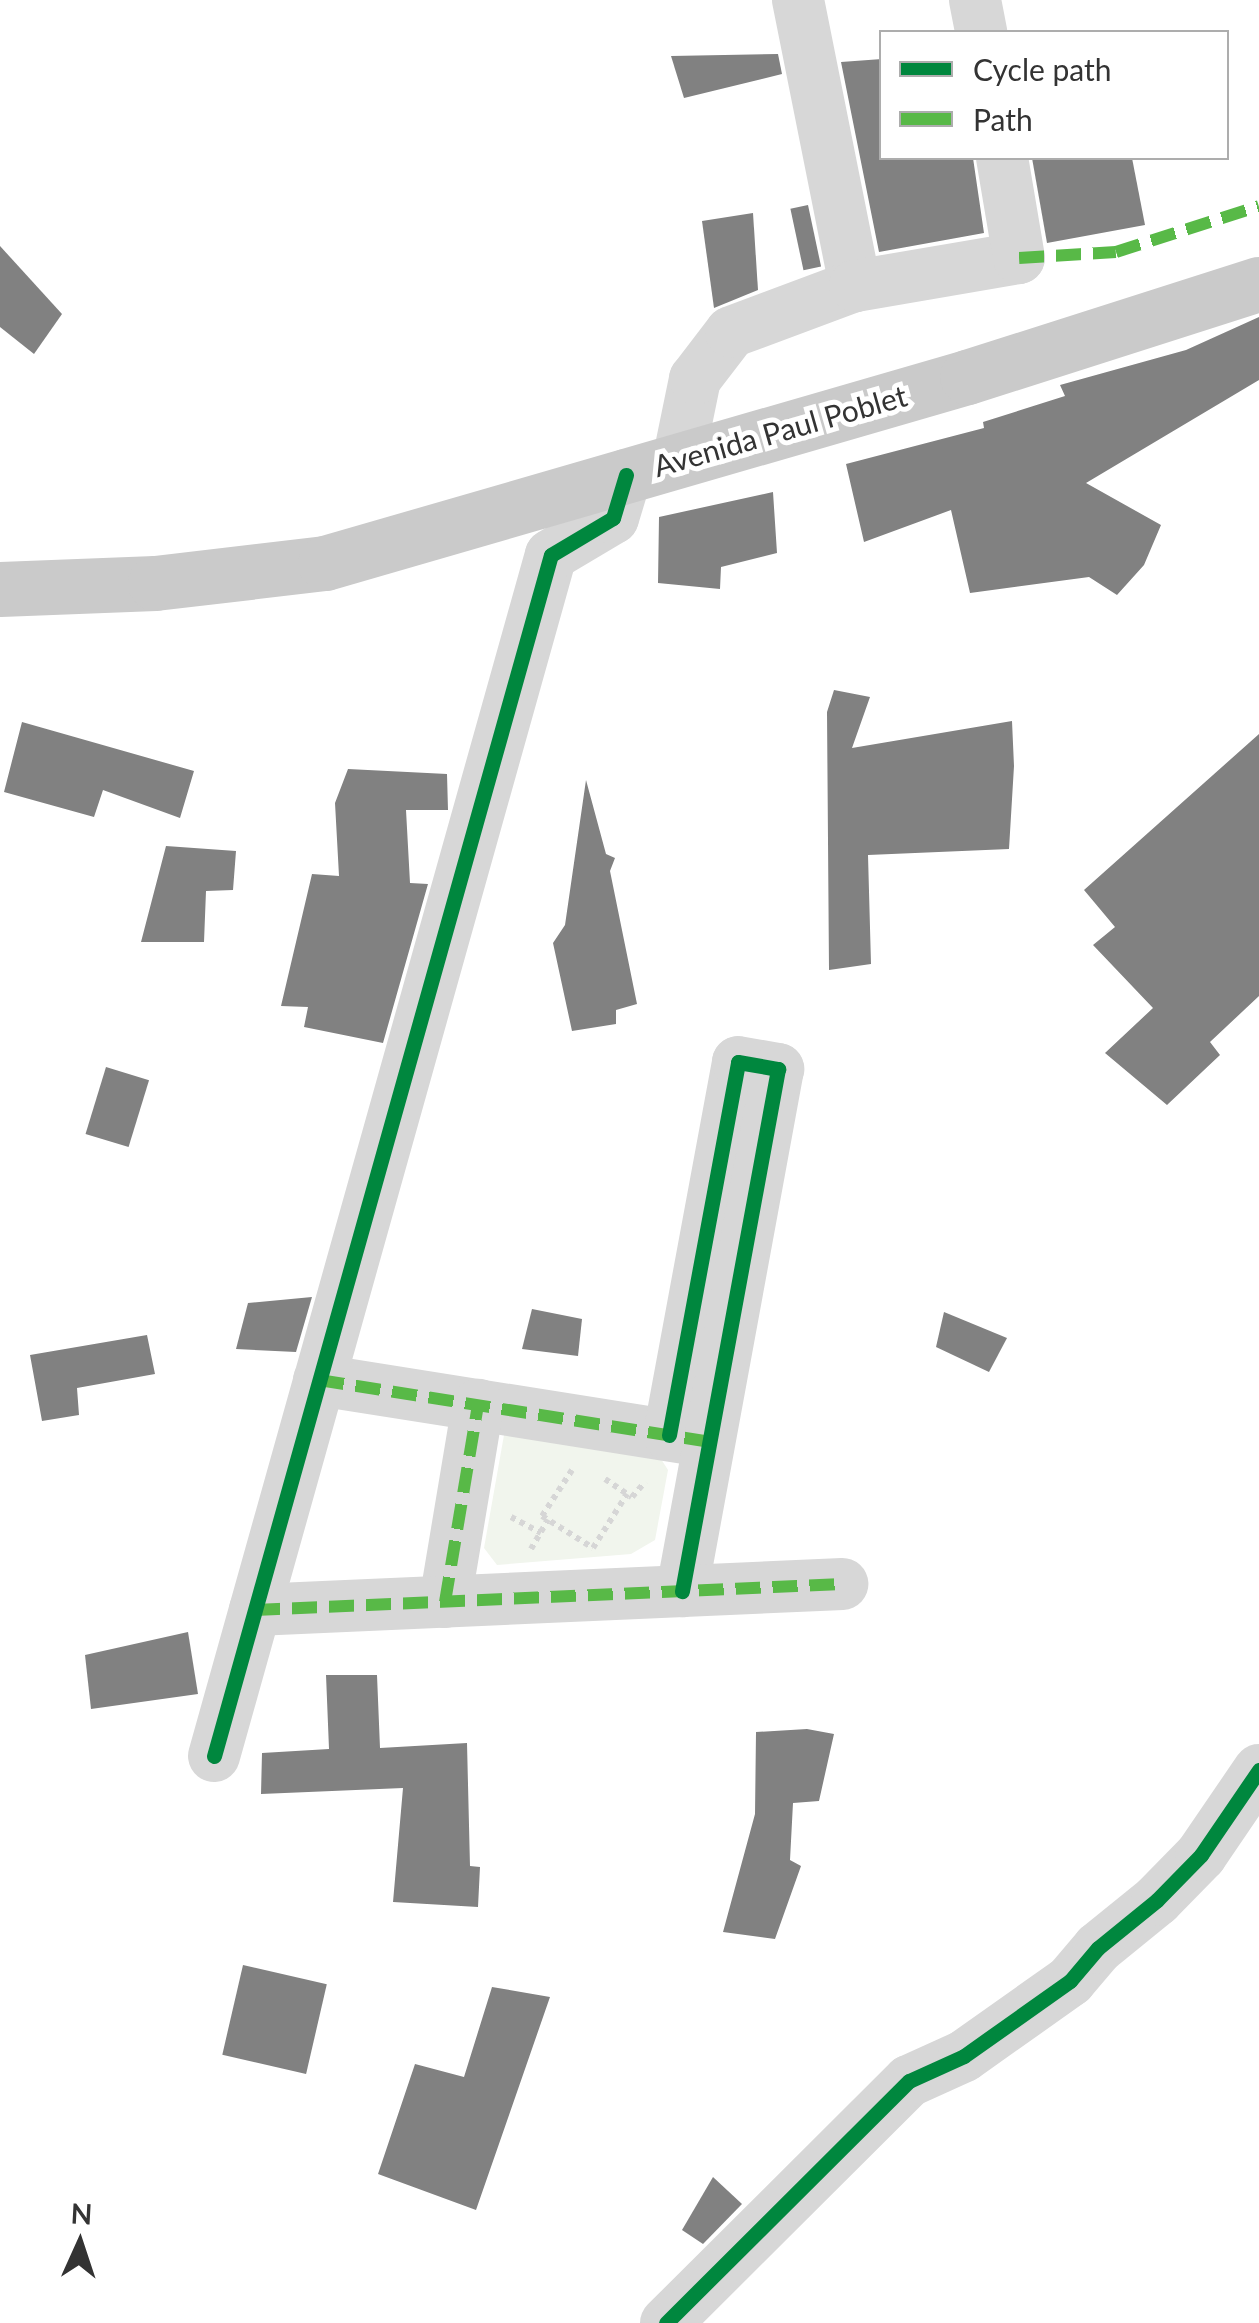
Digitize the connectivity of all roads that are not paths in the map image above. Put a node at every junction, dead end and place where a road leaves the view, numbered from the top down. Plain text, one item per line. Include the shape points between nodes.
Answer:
1 (798, 0) edge
2 (975, 0) edge
3 (981, 30) edge
4 (1002, 160) edge
5 (1259, 284) edge
6 (855, 286) junction
7 (679, 457) junction
8 (626, 475) junction
9 (0, 589) edge
10 (319, 1380) junction
11 (478, 1405) junction
12 (689, 1439) junction
13 (842, 1584) dead end
14 (682, 1591) junction
15 (445, 1602) junction
16 (255, 1610) junction
17 (214, 1756) dead end
18 (1259, 1770) edge
19 (666, 2323) edge

1 - 6 street
2 - 3 street
4 - 6 street via 1019,258
5 - 7 main road, Avenida Paul Poblet via 967,377
6 - 7 street via 731,332 695,379
7 - 8 main road, Avenida Paul Poblet
8 - 9 main road, Avenida Paul Poblet via 326,564 155,583
8 - 10 street via 612,518 551,555
10 - 11 street
10 - 16 street
11 - 12 street
11 - 15 street
12 - 12 street via 738,1062 778,1069
12 - 14 street
13 - 14 street
14 - 15 street
15 - 16 street
16 - 17 street
18 - 19 street via 1201,1856 1157,1900 1098,1948 1070,1981 964,2056 910,2081

